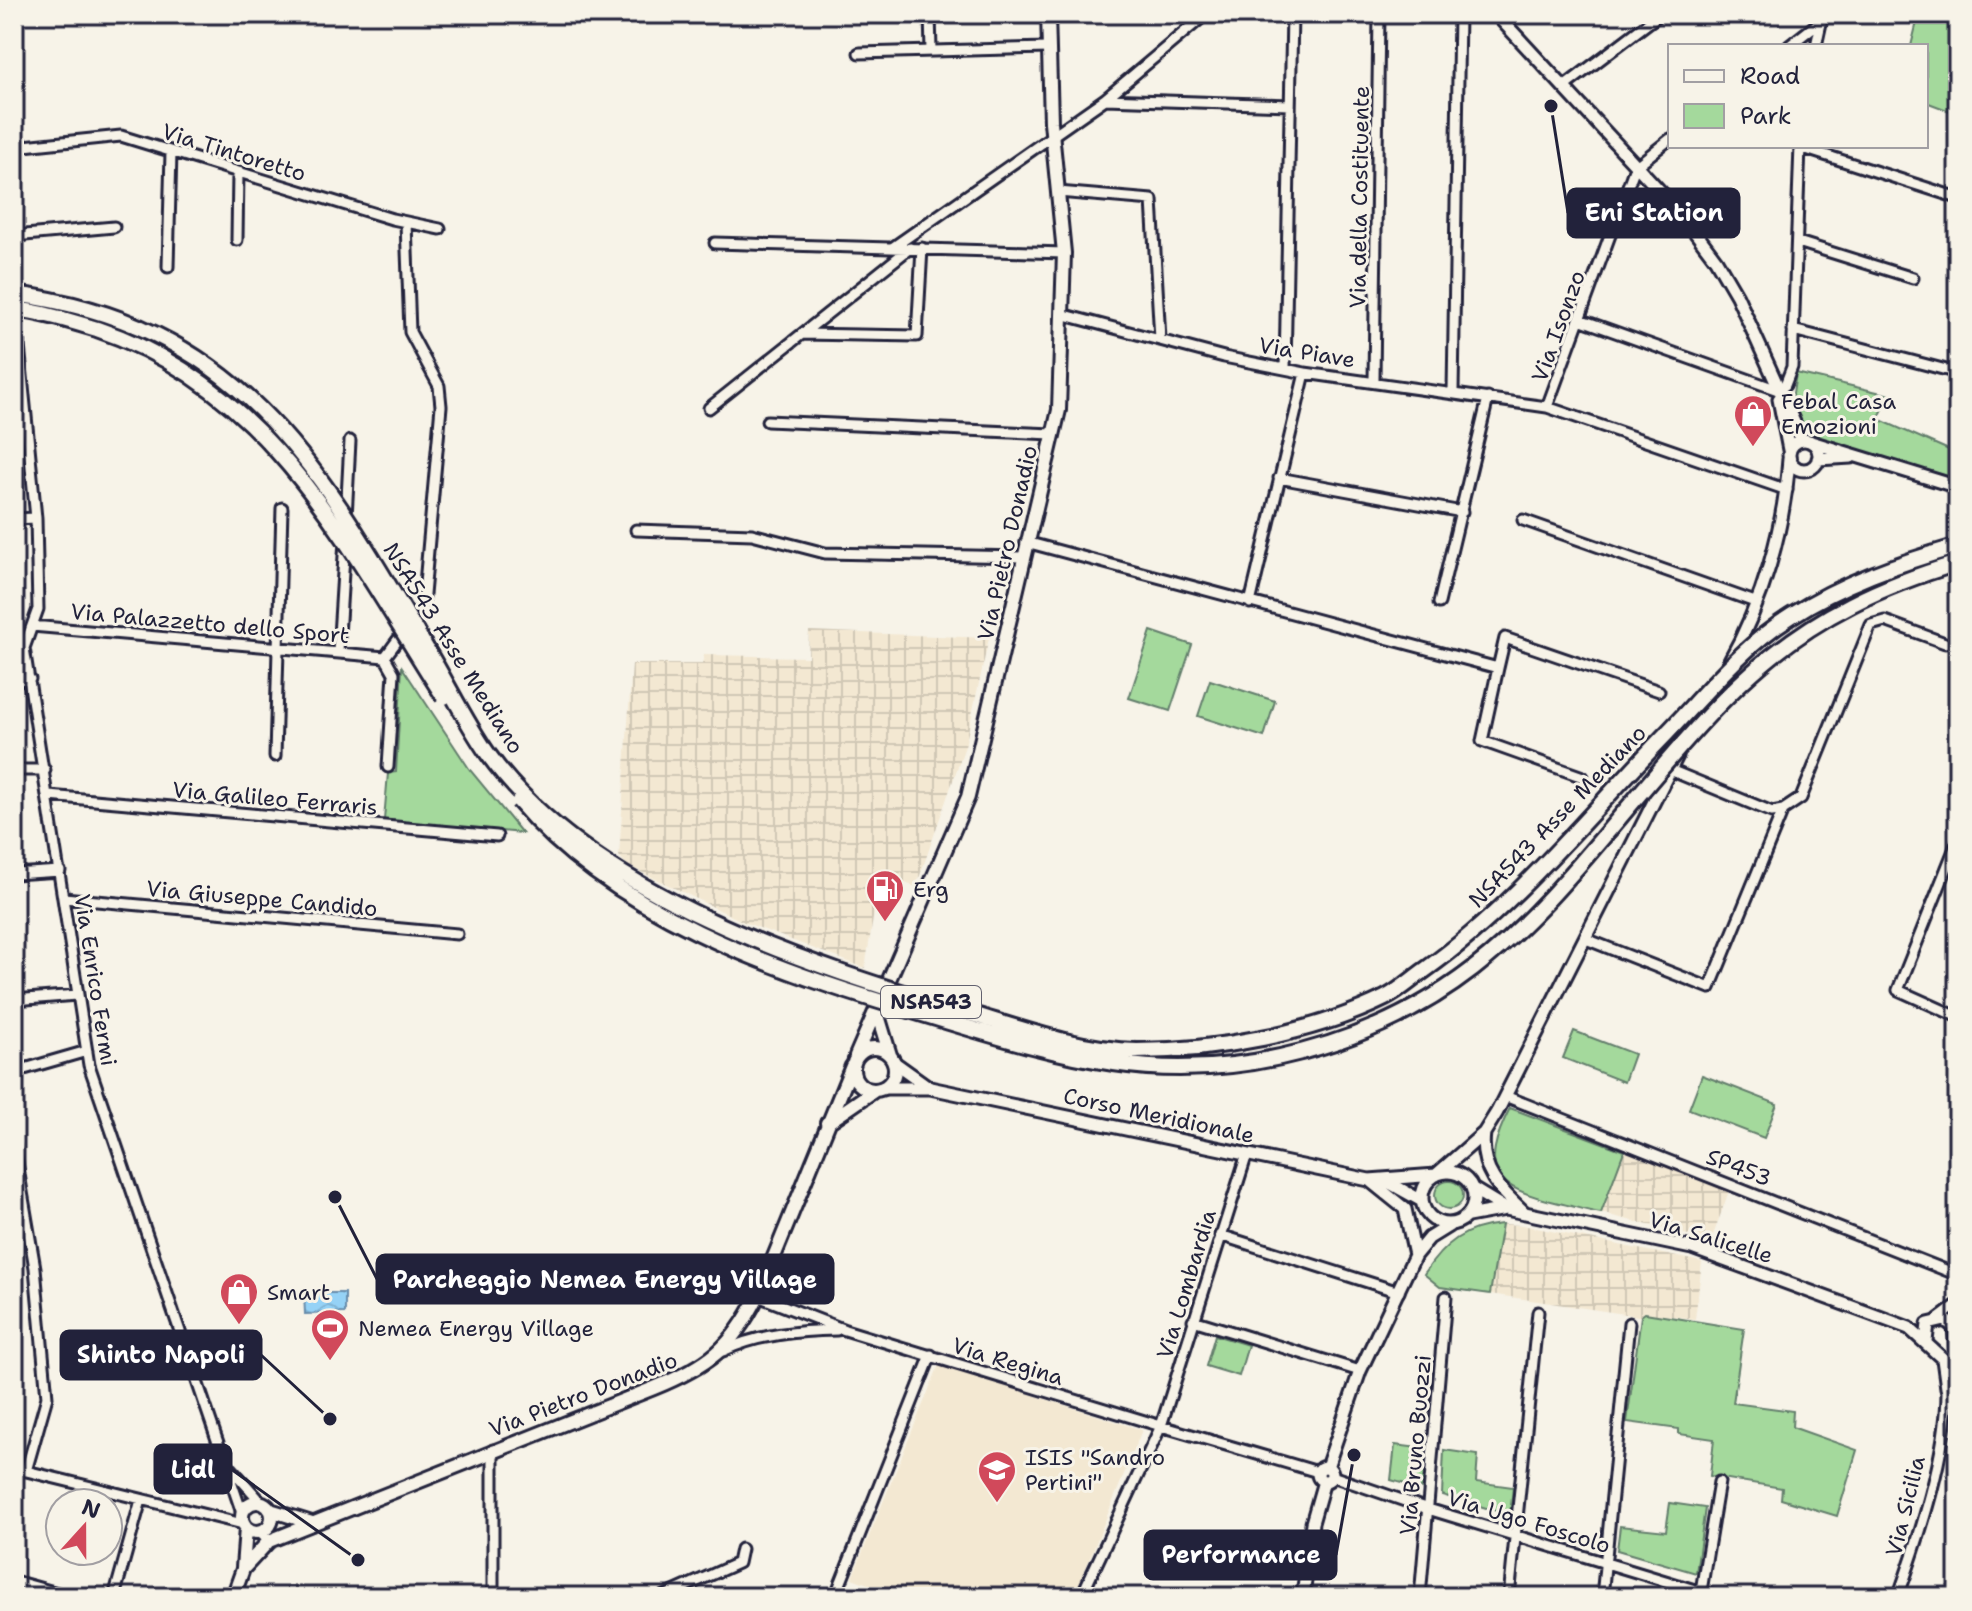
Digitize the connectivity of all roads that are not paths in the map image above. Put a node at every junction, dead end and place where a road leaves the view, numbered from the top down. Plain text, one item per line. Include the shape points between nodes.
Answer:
1 (930, 14) edge
2 (1048, 14) edge
3 (1206, 14) edge
4 (1292, 14) edge
5 (1379, 14) edge
6 (1459, 14) edge
7 (1496, 14) edge
8 (1660, 14) edge
9 (1822, 18) edge
10 (1791, 44) edge
11 (1816, 44) edge
12 (1048, 48) junction
13 (931, 51) junction
14 (859, 53) dead end
15 (1565, 86) junction
16 (1105, 99) junction
17 (1290, 105) junction
18 (1052, 139) junction
19 (1668, 141) edge
20 (14, 147) edge
21 (1800, 148) edge
22 (1806, 148) edge
23 (171, 152) junction
24 (1635, 167) junction
25 (238, 172) junction
26 (1058, 192) junction
27 (1958, 198) edge
28 (406, 223) junction
29 (114, 227) dead end
30 (440, 229) dead end
31 (14, 236) edge
32 (237, 240) dead end
33 (1798, 242) junction
34 (715, 243) dead end
35 (892, 248) junction
36 (910, 248) junction
37 (922, 248) junction
38 (1064, 253) junction
39 (168, 267) dead end
40 (1913, 278) dead end
41 (14, 293) edge
42 (14, 309) edge
43 (1065, 315) junction
44 (1579, 319) junction
45 (1793, 330) junction
46 (802, 334) junction
47 (1160, 339) junction
48 (1285, 369) junction
49 (1305, 373) junction
50 (1958, 373) edge
51 (1374, 380) junction
52 (1778, 390) junction
53 (1453, 392) junction
54 (1488, 398) junction
55 (1547, 407) junction
56 (709, 408) dead end
57 (767, 421) dead end
58 (1053, 434) junction
59 (350, 441) dead end
60 (1806, 441) junction
61 (1789, 455) junction
62 (1818, 459) junction
63 (1879, 462) junction
64 (1809, 469) junction
65 (1279, 478) junction
66 (1958, 487) edge
67 (1787, 490) junction
68 (282, 508) dead end
69 (1462, 512) junction
70 (36, 518) junction
71 (14, 519) edge
72 (1523, 520) dead end
73 (636, 530) dead end
74 (1026, 542) junction
75 (1958, 546) edge
76 (1022, 557) junction
77 (1958, 563) edge
78 (1755, 602) junction
79 (1250, 603) junction
80 (1439, 603) dead end
81 (32, 626) junction
82 (14, 635) edge
83 (1945, 643) dead end
84 (24, 648) junction
85 (280, 648) junction
86 (338, 652) junction
87 (385, 657) junction
88 (1498, 668) junction
89 (30, 679) junction
90 (14, 680) edge
91 (1659, 691) dead end
92 (275, 756) dead end
93 (388, 767) dead end
94 (14, 770) edge
95 (45, 770) junction
96 (1670, 770) junction
97 (1583, 777) dead end
98 (49, 796) junction
99 (1783, 810) junction
100 (497, 836) dead end
101 (1958, 840) edge
102 (60, 871) junction
103 (14, 874) edge
104 (64, 898) junction
105 (457, 934) dead end
106 (1586, 939) junction
107 (77, 995) junction
108 (14, 1000) edge
109 (876, 1009) junction
110 (1958, 1017) edge
111 (87, 1051) junction
112 (893, 1059) junction
113 (854, 1061) junction
114 (14, 1072) edge
115 (930, 1088) junction
116 (879, 1089) junction
117 (1505, 1096) junction
118 (827, 1123) junction
119 (1484, 1133) junction
120 (14, 1145) edge
121 (1247, 1154) junction
122 (1436, 1175) junction
123 (1375, 1179) junction
124 (1473, 1189) junction
125 (1422, 1201) junction
126 (1506, 1209) junction
127 (1525, 1213) junction
128 (1468, 1216) junction
129 (1450, 1225) junction
130 (1220, 1235) junction
131 (1415, 1255) junction
132 (1958, 1275) edge
133 (1399, 1292) junction
134 (758, 1296) junction
135 (1446, 1297) dead end
136 (1958, 1304) edge
137 (1538, 1312) dead end
138 (1958, 1317) edge
139 (1193, 1320) junction
140 (1934, 1321) junction
141 (1629, 1323) dead end
142 (1898, 1324) junction
143 (845, 1330) junction
144 (1955, 1331) junction
145 (1926, 1341) junction
146 (722, 1351) junction
147 (931, 1355) junction
148 (1958, 1362) edge
149 (1360, 1371) junction
150 (1947, 1388) junction
151 (1958, 1399) edge
152 (1944, 1424) junction
153 (1161, 1426) junction
154 (493, 1450) junction
155 (224, 1460) junction
156 (14, 1468) edge
157 (26, 1471) junction
158 (1325, 1474) junction
159 (1719, 1482) dead end
160 (141, 1500) junction
161 (266, 1507) junction
162 (1428, 1509) junction
163 (312, 1523) junction
164 (254, 1528) junction
165 (1516, 1536) junction
166 (741, 1549) dead end
167 (1606, 1564) junction
168 (243, 1569) junction
169 (14, 1581) edge
170 (1700, 1594) edge
171 (72, 1597) edge
172 (114, 1597) edge
173 (233, 1597) edge
174 (493, 1597) edge
175 (662, 1597) edge
176 (835, 1597) edge
177 (1081, 1597) edge
178 (1303, 1597) edge
179 (1420, 1597) edge
180 (1509, 1597) edge
181 (1602, 1597) edge
182 (1718, 1597) edge
183 (1898, 1597) edge

1 - 13 street
2 - 12 main road, Via Pietro Donadio
3 - 16 street
4 - 17 street
5 - 51 street, Via della Costituente
6 - 53 street
7 - 15 street
8 - 15 street
9 - 10 street
9 - 11 street
12 - 13 street
12 - 18 main road, Via Pietro Donadio
13 - 14 street
15 - 24 street
16 - 17 street
16 - 18 street
17 - 48 street
18 - 26 main road, Via Pietro Donadio
18 - 35 street
19 - 24 street
20 - 23 street, Via Tintoretto via 121,136
21 - 33 street
22 - 27 street
23 - 25 street, Via Tintoretto
23 - 39 street
24 - 44 street, Via Isonzo
24 - 52 street via 1683,216 1716,260
25 - 28 street, Via Tintoretto
25 - 32 street
26 - 38 main road, Via Pietro Donadio
26 - 47 street via 1152,200
28 - 30 street, Via Tintoretto
28 - 87 street via 410,332 439,386 441,406 423,606
29 - 31 street
33 - 40 street
33 - 45 street
34 - 35 street
35 - 36 street
36 - 37 street
36 - 46 street
37 - 38 street
37 - 46 street via 917,336
38 - 43 main road, Via Pietro Donadio
41 - 70 street
41 - 75 highway, NSA543 Asse Mediano / NSA543, bridge via 88,307 140,325 184,348 277,423 344,510 489,756 559,831 625,875 737,932 868,983 1062,1040 1132,1051 1207,1047 1296,1030 1386,997 1479,929 1553,858 1744,653 1787,618 1871,574
42 - 77 highway, NSA543 Asse Mediano / NSA543, bridge via 70,321 157,354 265,434 344,537 485,761 539,825 626,893 720,942 861,996 1056,1053 1117,1064 1214,1066 1269,1059 1355,1034 1403,1012 1471,971 1511,935 1576,870 1739,681 1820,619 1856,599
43 - 47 street, Via Piave
43 - 58 main road, Via Pietro Donadio
44 - 52 street
44 - 55 street, Via Isonzo
45 - 50 street
45 - 52 street via 1792,367
46 - 56 street
47 - 48 street, Via Piave
48 - 49 street, Via Piave
49 - 51 street, Via Piave
49 - 65 street
51 - 53 street, Via Piave
52 - 60 street
52 - 61 street
53 - 54 street, Via Piave
54 - 55 street, Via Piave
54 - 69 street
55 - 67 street, Via Piave
57 - 58 street
58 - 74 main road, Via Pietro Donadio
59 - 86 street
60 - 61 street
60 - 62 street via 1818,449
60 - 63 street
61 - 64 street via 1799,470
61 - 67 street
62 - 63 street
62 - 64 street
63 - 66 street
64 - 67 street
65 - 69 street
65 - 79 street
67 - 78 street via 1781,526
68 - 85 street
69 - 80 street
70 - 71 street
70 - 81 street via 38,609
72 - 78 street
73 - 76 street via 752,534 825,553
74 - 76 main road, Via Pietro Donadio
74 - 79 street
76 - 109 main road, Via Pietro Donadio via 968,797
78 - 96 street via 1732,657
79 - 88 street
81 - 84 street
81 - 85 street, Via Palazzetto dello Sport
82 - 84 street, Via Enrico Fermi
83 - 99 street via 1885,621 1871,625 1801,798
84 - 89 street, Via Enrico Fermi
85 - 86 street, Via Palazzetto dello Sport
85 - 92 street
86 - 87 street, Via Palazzetto dello Sport
87 - 93 street via 394,673
88 - 91 street via 1505,638
88 - 97 street via 1482,741
89 - 90 street
89 - 95 street, Via Enrico Fermi
94 - 95 street
95 - 98 street, Via Enrico Fermi
96 - 99 street via 1772,812
96 - 106 street
98 - 100 street, Via Galileo Ferraris
98 - 102 street, Via Enrico Fermi
99 - 106 street via 1710,988
101 - 110 street via 1898,990
102 - 103 street
102 - 104 street, Via Enrico Fermi
104 - 105 street, Via Giuseppe Candido
104 - 107 street, Via Enrico Fermi
106 - 117 street
107 - 108 street
107 - 111 street, Via Enrico Fermi
109 - 112 main road
109 - 113 main road, Via Pietro Donadio
111 - 114 street
111 - 155 street, Via Enrico Fermi
112 - 113 main road via 873,1047
112 - 115 street
112 - 116 main road via 893,1078
113 - 116 main road via 858,1084
113 - 118 main road, Via Pietro Donadio
115 - 116 street
115 - 121 street, Corso Meridionale
116 - 118 main road
117 - 119 street
117 - 132 street, SP453
118 - 134 main road, Via Pietro Donadio
119 - 122 street
119 - 127 street via 1490,1176
120 - 157 street via 35,1268 47,1397
121 - 123 street, Corso Meridionale
121 - 130 street, Via Lombardia
122 - 123 street
122 - 124 street via 1458,1174
122 - 125 street via 1424,1188
123 - 125 street
123 - 131 street via 1405,1209
124 - 126 street
124 - 128 street
125 - 129 street via 1433,1220
126 - 127 street, Via Salicelle
126 - 128 street
127 - 142 street, Via Salicelle via 1692,1248
128 - 129 street
129 - 131 street
130 - 133 street
130 - 139 street, Via Lombardia
131 - 133 street
133 - 149 street
134 - 143 street, Via Regina
134 - 146 main road, Via Pietro Donadio
135 - 162 street, Via Bruno Buozzi
136 - 140 street
137 - 165 street
138 - 144 street
139 - 149 street
139 - 153 street, Via Lombardia
140 - 142 street, Via Salicelle
140 - 144 street via 1945,1320
140 - 145 street
141 - 167 street
142 - 145 street, Via Salicelle
143 - 146 street, Via Regina via 767,1337
143 - 147 street, Via Regina
144 - 148 street
145 - 150 street, Via Salicelle via 1946,1364
146 - 154 main road, Via Pietro Donadio via 695,1371
147 - 153 street, Via Regina
147 - 176 street
149 - 158 street
150 - 151 street
150 - 152 street, Via Sicilia
151 - 152 street, Via Sicilia
152 - 183 street, Via Sicilia via 1927,1504
153 - 158 street
153 - 177 street, Via Lombardia
154 - 163 main road, Via Pietro Donadio
154 - 174 street
155 - 161 street, Via Enrico Fermi
155 - 164 street, Via Enrico Fermi
156 - 157 street
157 - 160 street
158 - 162 street, Via Ugo Foscolo
158 - 178 street via 1312,1523
159 - 170 street
160 - 164 street
160 - 172 street
161 - 163 main road
161 - 164 main road via 271,1522
161 - 164 main road via 250,1504
162 - 165 street, Via Ugo Foscolo
162 - 179 street, Via Bruno Buozzi
163 - 164 main road, Via Pietro Donadio
164 - 168 main road
164 - 168 main road, Via Pietro Donadio
165 - 167 street, Via Ugo Foscolo
165 - 180 street
166 - 175 street via 738,1563
167 - 170 street, Via Ugo Foscolo
167 - 181 street
168 - 173 main road, Via Pietro Donadio
169 - 171 street
170 - 182 street, Via Ugo Foscolo

